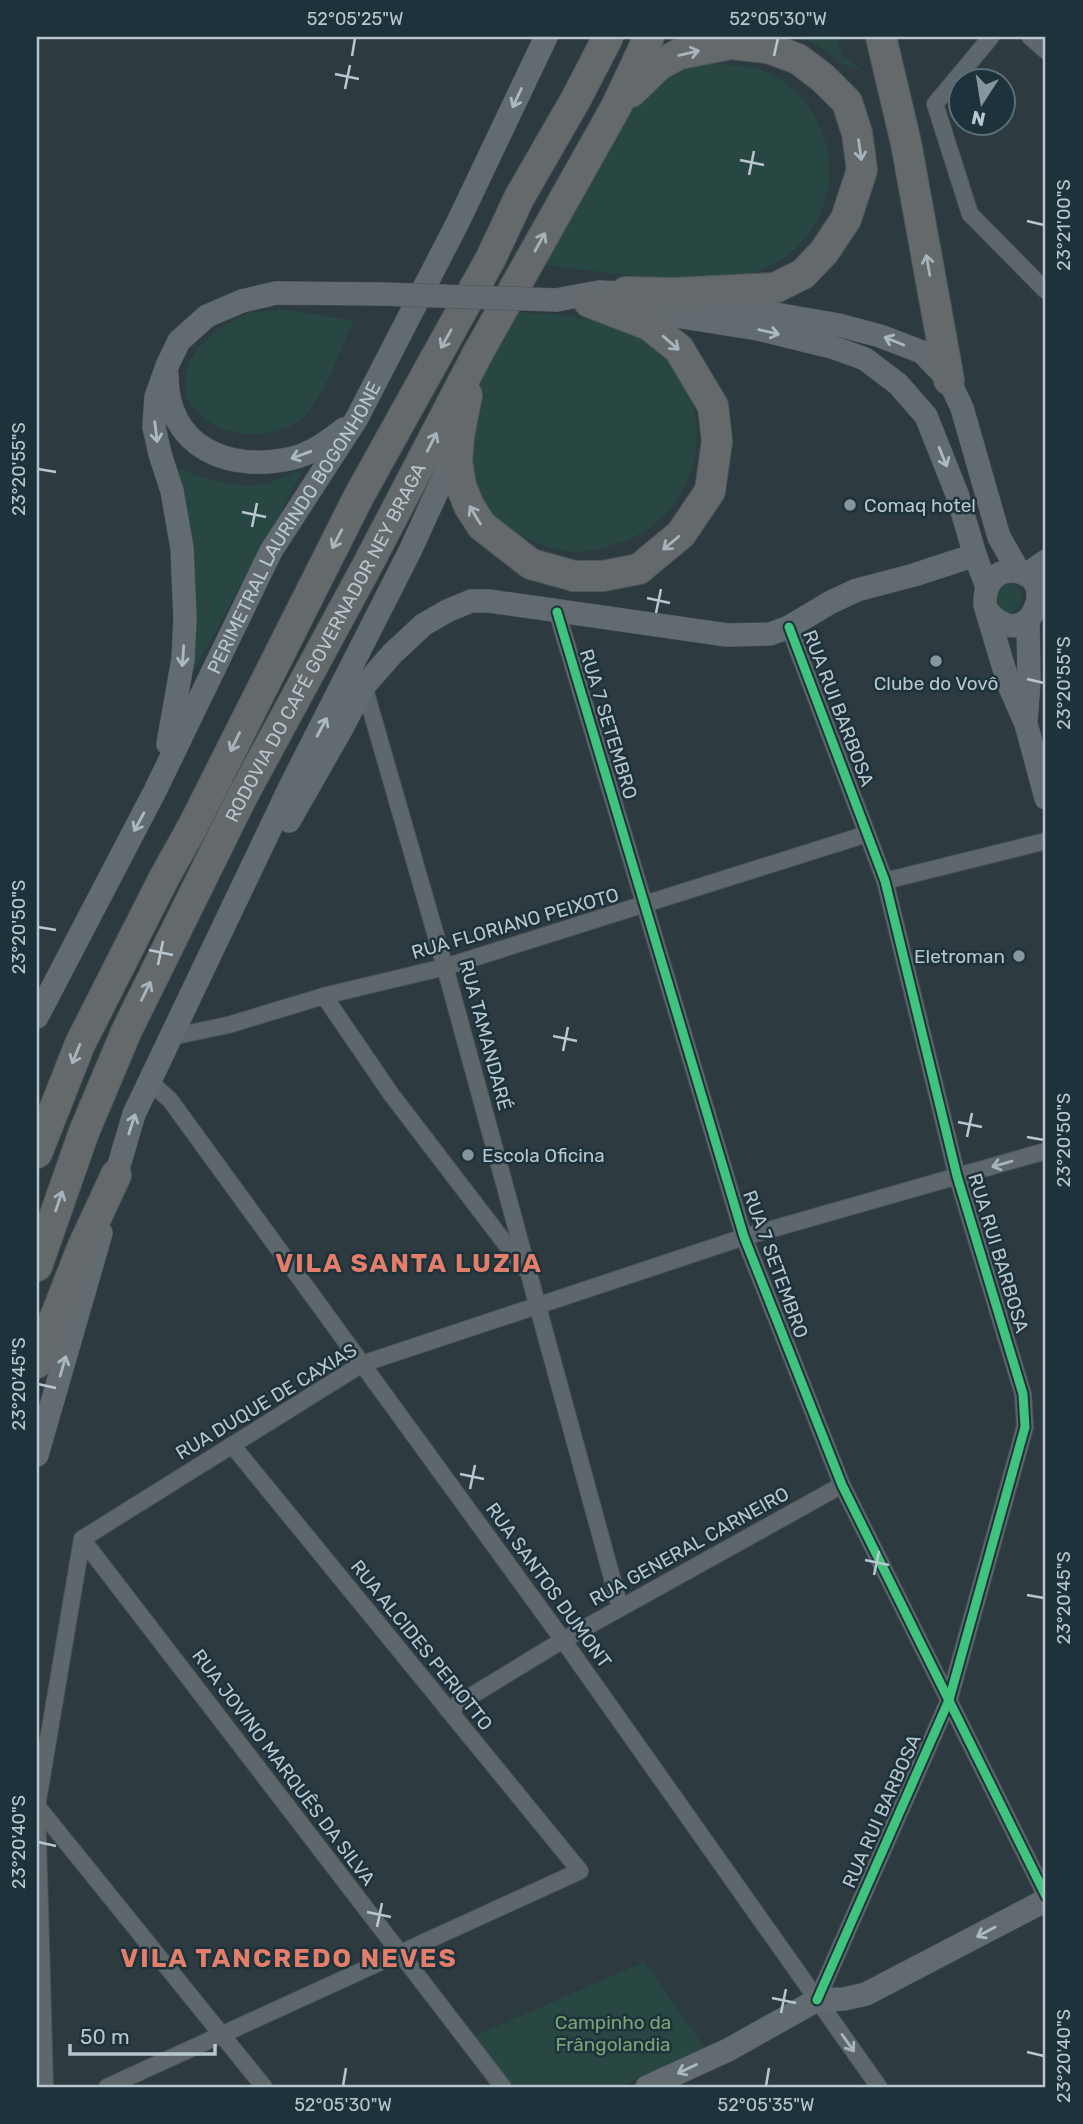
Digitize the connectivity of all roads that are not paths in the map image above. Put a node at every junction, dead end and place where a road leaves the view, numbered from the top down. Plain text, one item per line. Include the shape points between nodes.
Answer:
1 (546, 37) edge
2 (608, 37) edge
3 (649, 37) edge
4 (881, 37) edge
5 (991, 37) edge
6 (1030, 37) edge
7 (1046, 51) edge
8 (616, 107) junction
9 (1046, 291) edge
10 (626, 292) junction
11 (556, 300) junction
12 (589, 302) junction
13 (479, 351) junction
14 (167, 366) junction
15 (948, 380) junction
16 (358, 418) junction
17 (458, 436) junction
18 (975, 555) junction
19 (1046, 561) edge
20 (1022, 573) junction
21 (987, 587) junction
22 (1038, 610) edge
23 (557, 612) junction
24 (989, 613) junction
25 (789, 627) junction
26 (364, 686) junction
27 (1026, 724) junction
28 (155, 791) junction
29 (1046, 798) edge
30 (867, 835) junction
31 (1046, 841) edge
32 (885, 881) junction
33 (646, 906) junction
34 (206, 964) junction
35 (445, 967) junction
36 (324, 996) junction
37 (37, 1017) edge
38 (171, 1037) junction
39 (150, 1082) junction
40 (1046, 1151) edge
41 (37, 1153) edge
42 (116, 1175) junction
43 (957, 1176) junction
44 (744, 1237) junction
45 (37, 1266) edge
46 (530, 1276) junction
47 (538, 1306) junction
48 (37, 1363) edge
49 (362, 1364) junction
50 (232, 1445) junction
51 (37, 1455) edge
52 (842, 1485) junction
53 (82, 1539) junction
54 (621, 1607) junction
55 (563, 1640) junction
56 (949, 1700) junction
57 (448, 1710) junction
58 (37, 1806) edge
59 (1046, 1898) edge
60 (400, 1953) junction
61 (817, 2000) junction
62 (222, 2036) junction
63 (46, 2087) edge
64 (107, 2087) edge
65 (264, 2087) edge
66 (503, 2087) edge
67 (647, 2087) edge
68 (879, 2087) edge

1 -> 16 main road, PERIMETRAL LAURINDO BOGONHONE
2 -> 41 highway, RODOVIA DO CAFÉ GOVERNADOR NEY BRAGA via 359,496 80,1044
3 - 8 highway, RODOVIA DO CAFÉ GOVERNADOR NEY BRAGA
15 -> 4 highway
5 - 9 street via 935,104 970,214
6 - 7 street
8 -> 10 highway via 659,65 679,54 731,44 768,48 798,59 847,102 858,133 862,170 846,219 803,274 775,288
13 -> 8 highway, RODOVIA DO CAFÉ GOVERNADOR NEY BRAGA
10 - 11 main road
15 -> 10 main road via 922,352 880,336 735,306
11 - 12 main road
11 - 14 main road, bridge via 276,293 242,300 208,316 179,341
12 -> 17 highway via 649,325 679,349 713,406 718,441 710,491 681,534 639,569 574,576 531,564 482,526 469,506 457,462
12 -> 18 main road via 758,329 865,359 898,384 926,416
13 - 17 highway
45 -> 13 highway, RODOVIA DO CAFÉ GOVERNADOR NEY BRAGA via 84,1132 127,1030 242,797
16 -> 14 main road via 322,446 295,458 259,463 229,460 200,447 180,429 167,390
14 -> 28 main road via 156,397 154,427 172,491 185,619 178,697
15 - 20 main road via 962,408 999,537
16 - 28 main road, PERIMETRAL LAURINDO BOGONHONE via 271,551
34 -> 17 main road via 410,551
18 - 21 main road
18 - 25 main road via 857,590
19 - 20 main road
20 - 21 main road via 1003,572
20 - 22 main road via 1037,587
21 - 24 main road
22 - 24 main road via 1011,625
22 - 27 main road
23 - 25 main road via 727,635 770,635
23 - 26 main road via 471,601 423,625
23 - 33 street, RUA 7 SETEMBRO
24 - 27 main road via 1009,685
25 - 30 street, RUA RUI BARBOSA
26 - 34 main road
26 - 35 street, RUA TAMANDARÉ
27 - 29 main road
28 -> 37 main road, PERIMETRAL LAURINDO BOGONHONE
30 - 32 street, RUA RUI BARBOSA
30 - 33 street, RUA FLORIANO PEIXOTO
31 - 32 street
32 - 43 street, RUA RUI BARBOSA
33 - 35 street, RUA FLORIANO PEIXOTO
33 - 44 street, RUA 7 SETEMBRO
34 - 38 main road
35 - 36 street, RUA FLORIANO PEIXOTO
35 - 46 street, RUA TAMANDARÉ
36 - 38 street, RUA FLORIANO PEIXOTO
36 - 46 street, RUA TAMANDARÉ via 391,1094
38 - 39 main road
42 -> 39 main road via 134,1114
39 - 49 street, RUA SANTOS DUMONT via 170,1100
40 -> 43 street, RUA DUQUE DE CAXIAS
42 - 48 highway
51 -> 42 main road
43 - 44 street, RUA DUQUE DE CAXIAS
43 - 56 street, RUA RUI BARBOSA via 1023,1394 1025,1427
44 - 47 street, RUA DUQUE DE CAXIAS
44 - 52 street, RUA 7 SETEMBRO
46 - 47 street, RUA TAMANDARÉ
47 - 49 street, RUA DUQUE DE CAXIAS
47 - 54 street, RUA TAMANDARÉ
49 - 50 street, RUA DUQUE DE CAXIAS
49 - 55 street, RUA SANTOS DUMONT
50 - 53 street, RUA DUQUE DE CAXIAS
50 - 57 street, RUA ALCIDES PERIOTTO
52 - 54 street, RUA GENERAL CARNEIRO
52 - 56 street, RUA 7 SETEMBRO
53 - 58 street
53 - 60 street, RUA JOVINO MARQUÊS DA SILVA
54 - 55 street, RUA GENERAL CARNEIRO
55 - 57 street, RUA GENERAL CARNEIRO
55 - 61 street, RUA SANTOS DUMONT
56 - 59 street, RUA 7 SETEMBRO
56 - 61 street, RUA RUI BARBOSA
57 - 60 street, RUA ALCIDES PERIOTTO via 580,1871
58 - 62 street
58 - 63 street
59 -> 61 main road via 866,1994
60 - 62 street
60 - 66 street, RUA JOVINO MARQUÊS DA SILVA
61 -> 67 main road via 728,2050
61 -> 68 street, RUA SANTOS DUMONT
62 - 64 street
62 - 65 street

